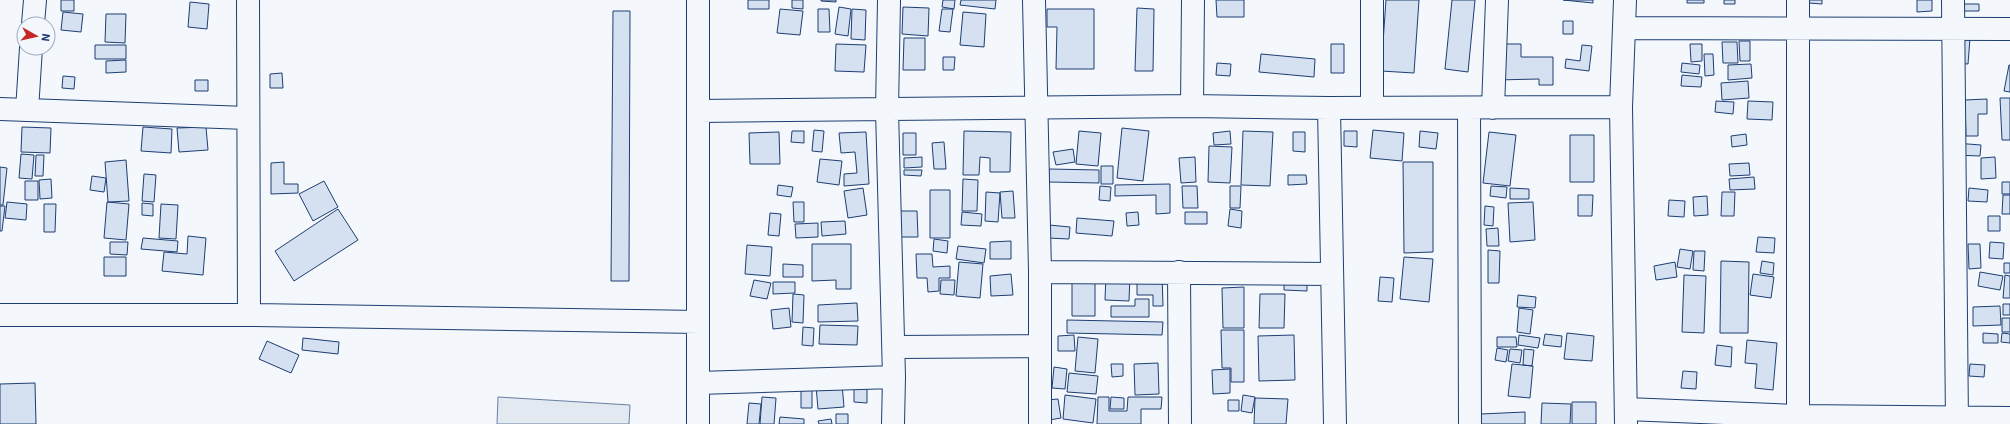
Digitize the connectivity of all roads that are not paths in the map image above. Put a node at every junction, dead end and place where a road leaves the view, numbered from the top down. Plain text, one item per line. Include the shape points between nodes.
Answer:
1 (35, 0) edge
2 (248, 0) edge
3 (698, 0) edge
4 (889, 0) edge
5 (1034, 0) edge
6 (1193, 0) edge
7 (1372, 0) edge
8 (1497, 0) edge
9 (1625, 0) edge
10 (1798, 0) edge
11 (1953, 0) edge
12 (34, 16) edge
13 (1625, 28) junction
14 (1799, 29) junction
15 (1953, 29) junction
16 (2010, 29) edge
17 (30, 56) edge
18 (1192, 106) junction
19 (1621, 107) junction
20 (1035, 108) junction
21 (1330, 108) junction
22 (1372, 108) junction
23 (1468, 108) junction
24 (1493, 108) junction
25 (0, 109) edge
26 (27, 110) junction
27 (887, 110) junction
28 (699, 111) junction
29 (247, 118) junction
30 (1040, 272) junction
31 (1179, 272) junction
32 (1332, 274) junction
33 (0, 315) edge
34 (249, 315) junction
35 (698, 322) junction
36 (1040, 346) junction
37 (894, 348) junction
38 (894, 377) junction
39 (698, 383) junction
40 (1626, 417) edge
41 (2010, 418) edge
42 (1798, 420) edge
43 (1957, 421) edge
44 (698, 424) edge
45 (892, 424) edge
46 (1040, 424) edge
47 (1180, 424) edge
48 (1335, 424) edge
49 (1470, 424) edge

1 - 12 street
2 - 29 street
3 - 28 street
4 - 27 street
5 - 20 street
6 - 18 street
7 - 22 street
8 - 24 street
9 - 13 street
10 - 14 street
11 - 15 street
13 - 14 street
13 - 19 street
14 - 15 street
14 - 42 street
15 - 16 street
15 - 43 street
17 - 26 street
18 - 20 street
18 - 21 street
19 - 24 street
19 - 40 street
20 - 27 street
20 - 30 street
21 - 22 street
21 - 32 street
22 - 23 street
23 - 24 street
23 - 49 street
25 - 26 street
26 - 29 street
27 - 28 street
27 - 37 street
28 - 35 street
29 - 34 street
30 - 31 street
30 - 36 street
31 - 32 street
31 - 47 street
32 - 48 street
33 - 34 street
34 - 35 street
35 - 39 street
36 - 37 street
36 - 46 street
37 - 38 street
38 - 39 street
38 - 45 street
39 - 44 street
40 - 42 street
41 - 43 street
42 - 43 street

